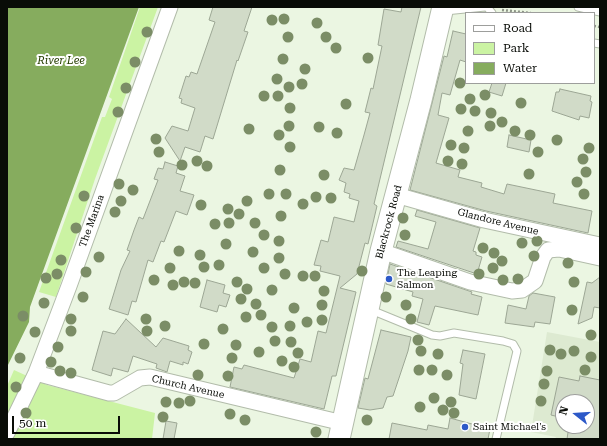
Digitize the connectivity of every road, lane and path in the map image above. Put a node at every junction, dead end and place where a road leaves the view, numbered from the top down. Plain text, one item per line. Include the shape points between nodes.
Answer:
1 (170, 7) edge
2 (486, 7) edge
3 (578, 7) edge
4 (443, 9) edge
5 (497, 12) edge
6 (523, 12) edge
7 (600, 12) edge
8 (396, 195) junction
9 (600, 245) edge
10 (380, 251) junction
11 (600, 258) edge
12 (368, 309) junction
13 (36, 373) junction
14 (341, 431) edge
15 (7, 433) edge
16 (498, 439) edge

1 - 13 street, The Marina
2 - 4 lane
3 - 7 lane
4 - 8 main road, Blackrock Road
5 - 6 path
8 - 9 street, Glandore Avenue via 484,220
8 - 10 main road, Blackrock Road
10 - 11 street via 470,282 512,291 522,290 535,281 543,256 548,250 559,249
10 - 12 main road, Blackrock Road
12 - 14 main road, Blackrock Road
12 - 16 lane via 432,335 454,333 513,344 517,351
13 - 14 street, Church Avenue via 109,393 114,393 140,378 150,377
13 - 15 street, The Marina

